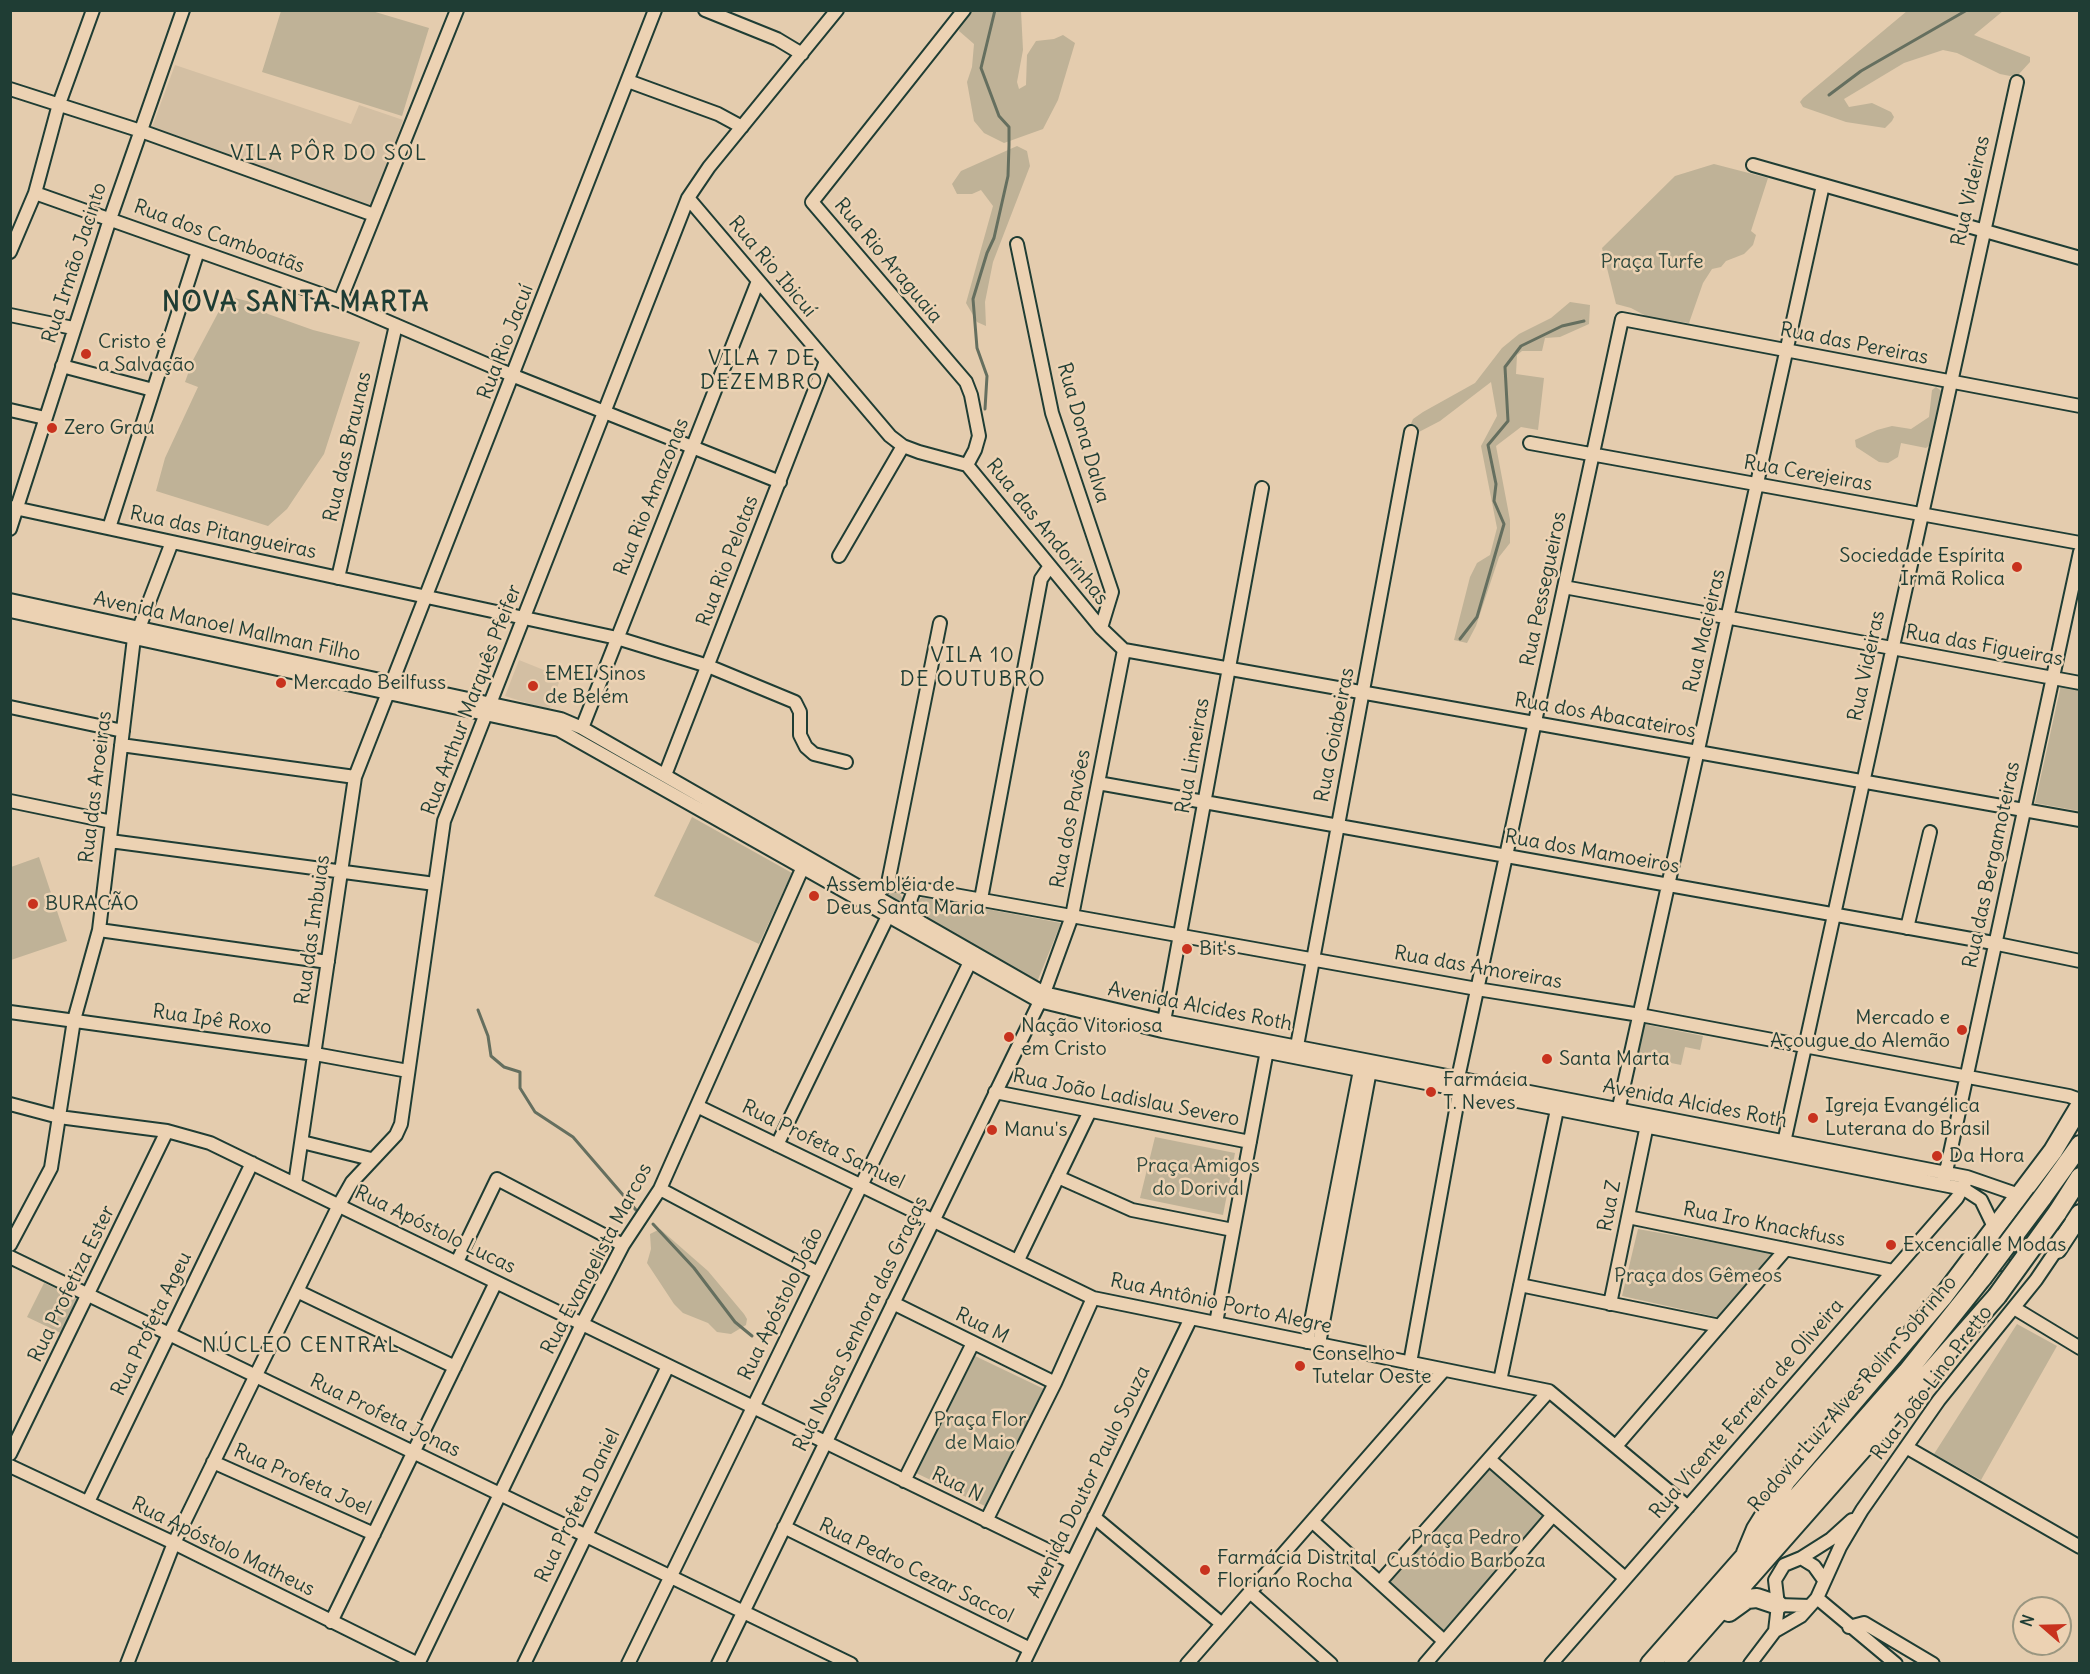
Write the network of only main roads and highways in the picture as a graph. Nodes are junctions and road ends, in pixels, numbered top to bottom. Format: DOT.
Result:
graph roads {
  1 [pos="2079,1106"];
  2 [pos="2079,1144"];
  3 [pos="2079,1177"];
  4 [pos="2079,1214"];
  5 [pos="2056,1249"];
  6 [pos="1746,1553"];
  7 [pos="1778,1605"];
  8 [pos="1697,1637"];
  9 [pos="1650,1664"];
  10 [pos="1673,1664"];
  1 -- 6 [label="highway"];
  2 -- 6 [label="highway, Rodovia Luiz Alves Rolim Sobrinho, bridge"];
  3 -- 8 [label="highway, bridge"];
  4 -- 5 [label="highway"];
  6 -- 9 [label="highway, Rodovia Luiz Alves Rolim Sobrinho"];
  7 -- 8 [label="highway"];
  8 -- 10 [label="highway"];
}
